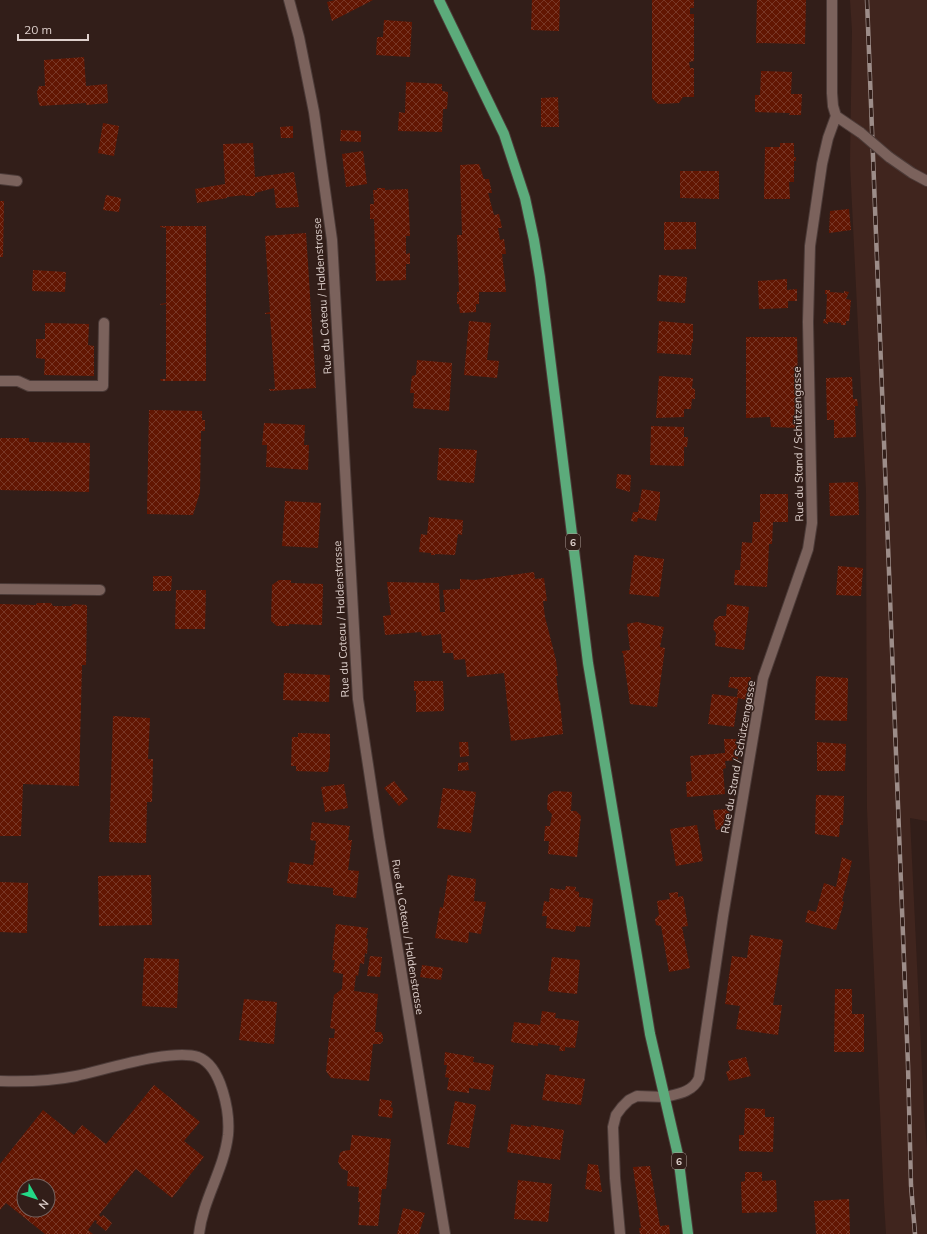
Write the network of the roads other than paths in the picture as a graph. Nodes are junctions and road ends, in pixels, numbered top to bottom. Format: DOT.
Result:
graph roads {
  1 [pos="289,0"];
  2 [pos="439,0"];
  3 [pos="832,0"];
  4 [pos="836,116"];
  5 [pos="0,179"];
  6 [pos="17,181"];
  7 [pos="927,181"];
  8 [pos="104,323"];
  9 [pos="0,381"];
  10 [pos="0,589"];
  11 [pos="100,590"];
  12 [pos="0,1081"];
  13 [pos="665,1097"];
  14 [pos="199,1234"];
  15 [pos="445,1234"];
  16 [pos="620,1234"];
  17 [pos="688,1234"];
  1 -- 15 [label="street, Rue du Coteau / Haldenstrasse"];
  2 -- 13 [label="main road, 6"];
  3 -- 4 [label="street"];
  4 -- 7 [label="street, bridge"];
  4 -- 13 [label="street, Rue du Stand / Schützengasse"];
  5 -- 6 [label="street"];
  8 -- 9 [label="street"];
  10 -- 11 [label="street"];
  12 -- 14 [label="street"];
  13 -- 16 [label="street, Rue du Stand / Schützengasse"];
  13 -- 17 [label="main road, 6"];
}
